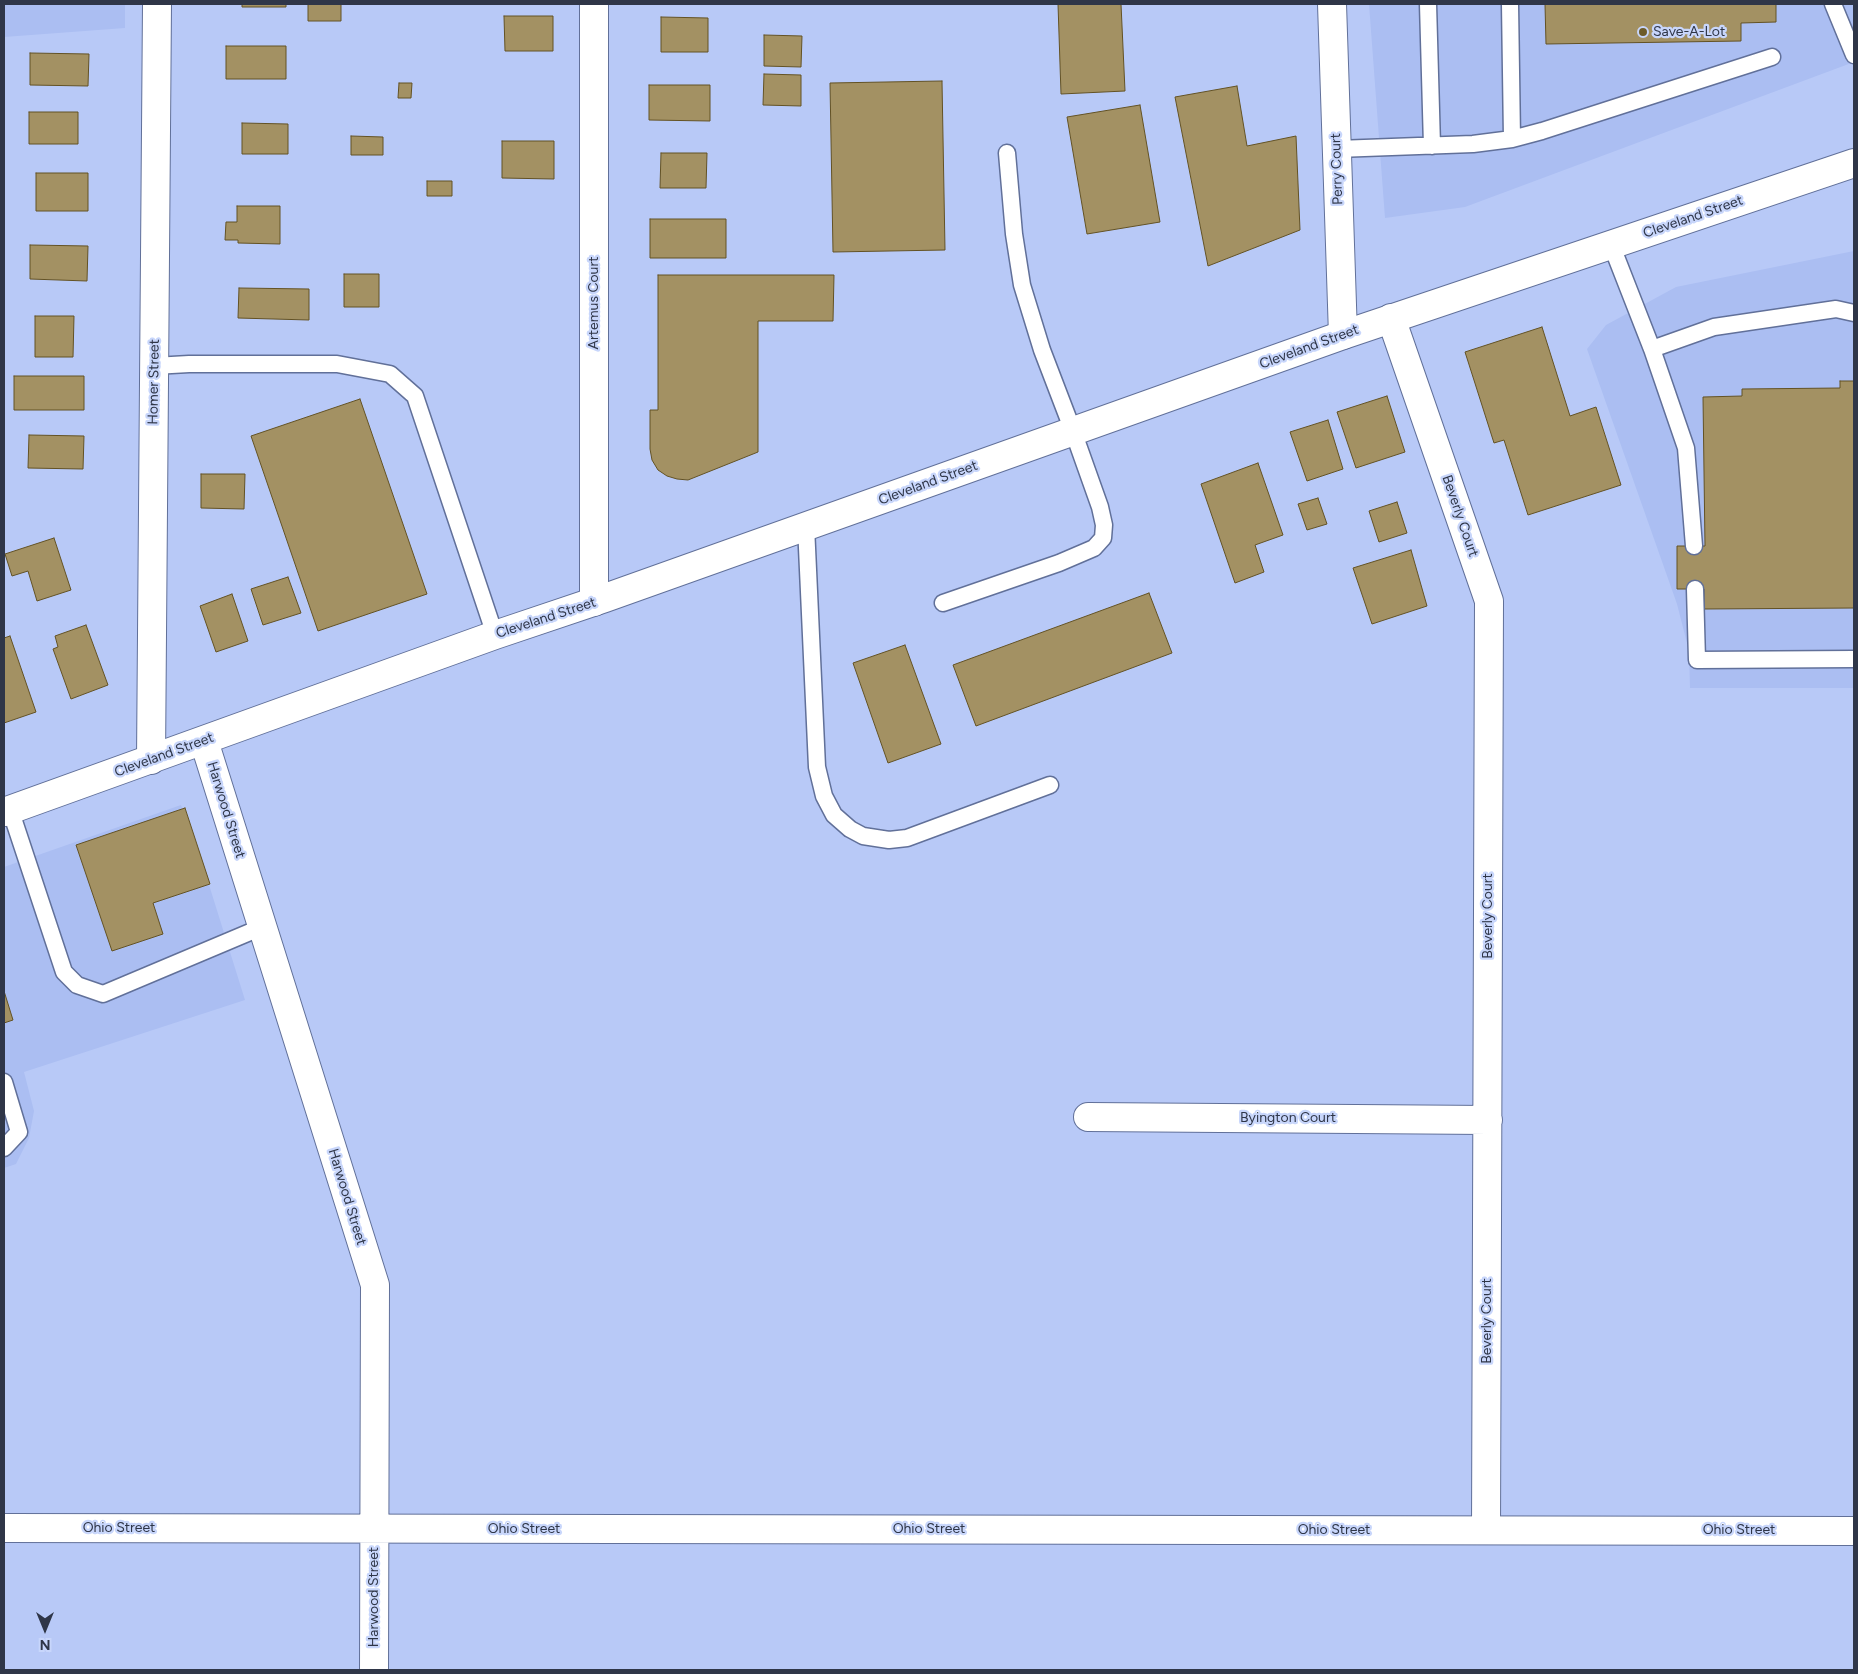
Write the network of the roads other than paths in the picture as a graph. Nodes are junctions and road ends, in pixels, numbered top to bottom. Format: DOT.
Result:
graph roads {
  1 [pos="157,4"];
  2 [pos="594,4"];
  3 [pos="1332,4"];
  4 [pos="1428,4"];
  5 [pos="1510,4"];
  6 [pos="1833,4"];
  7 [pos="1854,55"];
  8 [pos="1772,58"];
  9 [pos="1512,139"];
  10 [pos="1432,146"];
  11 [pos="1337,149"];
  12 [pos="1007,153"];
  13 [pos="1854,163"];
  14 [pos="1611,244"];
  15 [pos="1854,313"];
  16 [pos="1391,318"];
  17 [pos="1343,335"];
  18 [pos="1652,349"];
  19 [pos="154,366"];
  20 [pos="1073,431"];
  21 [pos="806,526"];
  22 [pos="1694,546"];
  23 [pos="1695,588"];
  24 [pos="594,602"];
  25 [pos="943,603"];
  26 [pos="495,635"];
  27 [pos="1854,659"];
  28 [pos="204,741"];
  29 [pos="151,760"];
  30 [pos="1050,784"];
  31 [pos="7,811"];
  32 [pos="262,927"];
  33 [pos="4,1082"];
  34 [pos="1088,1117"];
  35 [pos="1488,1120"];
  36 [pos="4,1148"];
  37 [pos="4,1528"];
  38 [pos="374,1528"];
  39 [pos="1486,1530"];
  40 [pos="1854,1530"];
  41 [pos="374,1670"];
  1 -- 19 [label="street, Homer Street"];
  2 -- 24 [label="street, Artemus Court"];
  3 -- 11 [label="street, Perry Court"];
  4 -- 10 [label="lane"];
  5 -- 9 [label="lane"];
  6 -- 7 [label="lane"];
  8 -- 9 [label="lane"];
  9 -- 10 [label="lane"];
  10 -- 11 [label="lane"];
  11 -- 17 [label="street, Perry Court"];
  12 -- 20 [label="lane"];
  13 -- 14 [label="street, Cleveland Street"];
  14 -- 16 [label="street, Cleveland Street"];
  14 -- 18 [label="lane"];
  15 -- 18 [label="lane"];
  16 -- 17 [label="street, Cleveland Street"];
  16 -- 35 [label="street, Beverly Court"];
  17 -- 20 [label="street, Cleveland Street"];
  18 -- 22 [label="lane"];
  19 -- 26 [label="lane"];
  19 -- 29 [label="street, Homer Street"];
  20 -- 21 [label="street, Cleveland Street"];
  20 -- 25 [label="lane"];
  21 -- 24 [label="street, Cleveland Street"];
  21 -- 30 [label="lane"];
  23 -- 27 [label="lane"];
  24 -- 26 [label="street, Cleveland Street"];
  26 -- 28 [label="street, Cleveland Street"];
  28 -- 29 [label="street, Cleveland Street"];
  28 -- 32 [label="street, Harwood Street"];
  29 -- 31 [label="street, Cleveland Street"];
  31 -- 32 [label="lane"];
  32 -- 38 [label="street, Harwood Street"];
  33 -- 36 [label="lane"];
  34 -- 35 [label="street, Byington Court"];
  35 -- 39 [label="street, Beverly Court"];
  37 -- 38 [label="street, Ohio Street"];
  38 -- 39 [label="street, Ohio Street"];
  38 -- 41 [label="street, Harwood Street"];
  39 -- 40 [label="street, Ohio Street"];
}
